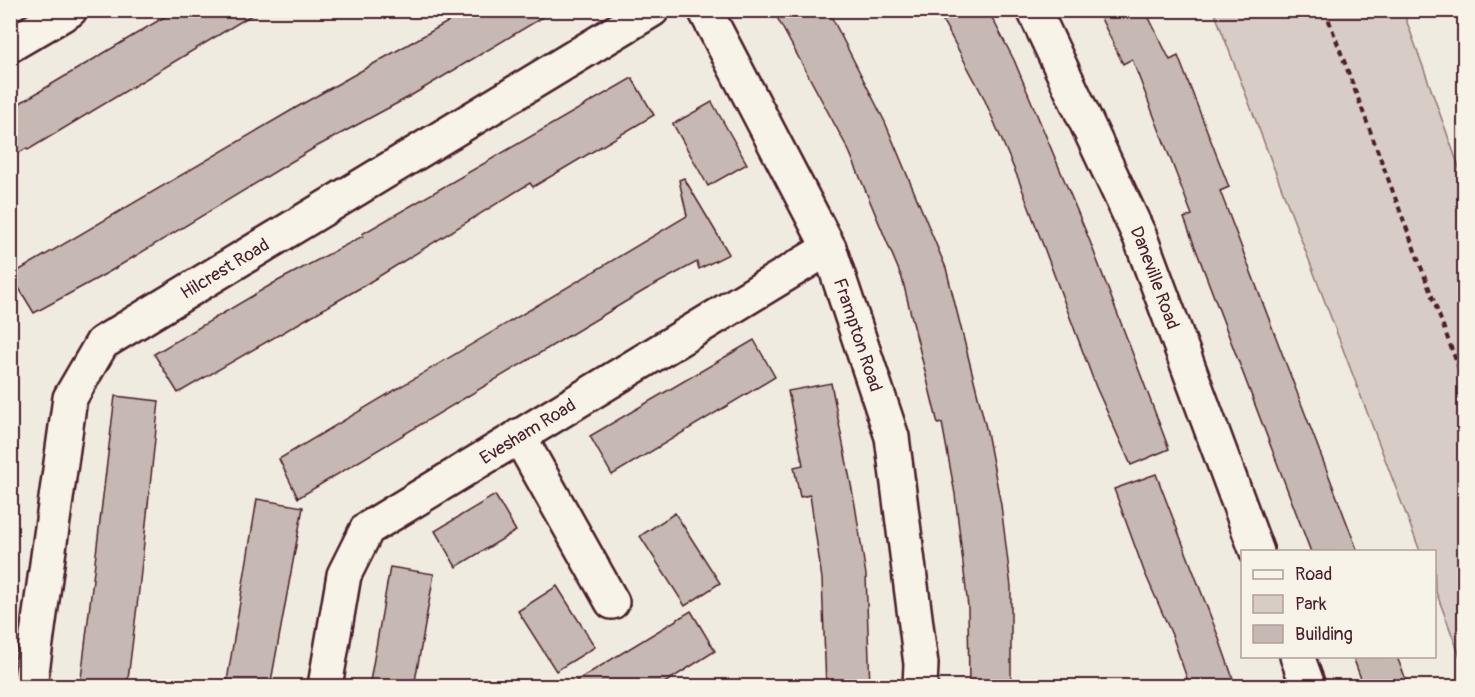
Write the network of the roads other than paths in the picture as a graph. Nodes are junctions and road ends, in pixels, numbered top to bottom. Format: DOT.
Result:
graph roads {
  1 [pos="70,10"];
  2 [pos="652,10"];
  3 [pos="705,10"];
  4 [pos="1034,10"];
  5 [pos="10,45"];
  6 [pos="829,248"];
  7 [pos="519,436"];
  8 [pos="1256,550"];
  9 [pos="612,603"];
  10 [pos="1297,658"];
  11 [pos="30,687"];
  12 [pos="325,687"];
  13 [pos="920,687"];
  14 [pos="1308,687"];
  1 -- 5 [label="street"];
  2 -- 11 [label="street, Hilcrest Road"];
  3 -- 6 [label="street, Frampton Road"];
  4 -- 8 [label="street, Daneville Road"];
  6 -- 7 [label="street, Evesham Road"];
  6 -- 13 [label="street, Frampton Road"];
  7 -- 9 [label="street"];
  7 -- 12 [label="street, Evesham Road"];
  10 -- 14 [label="street"];
}
